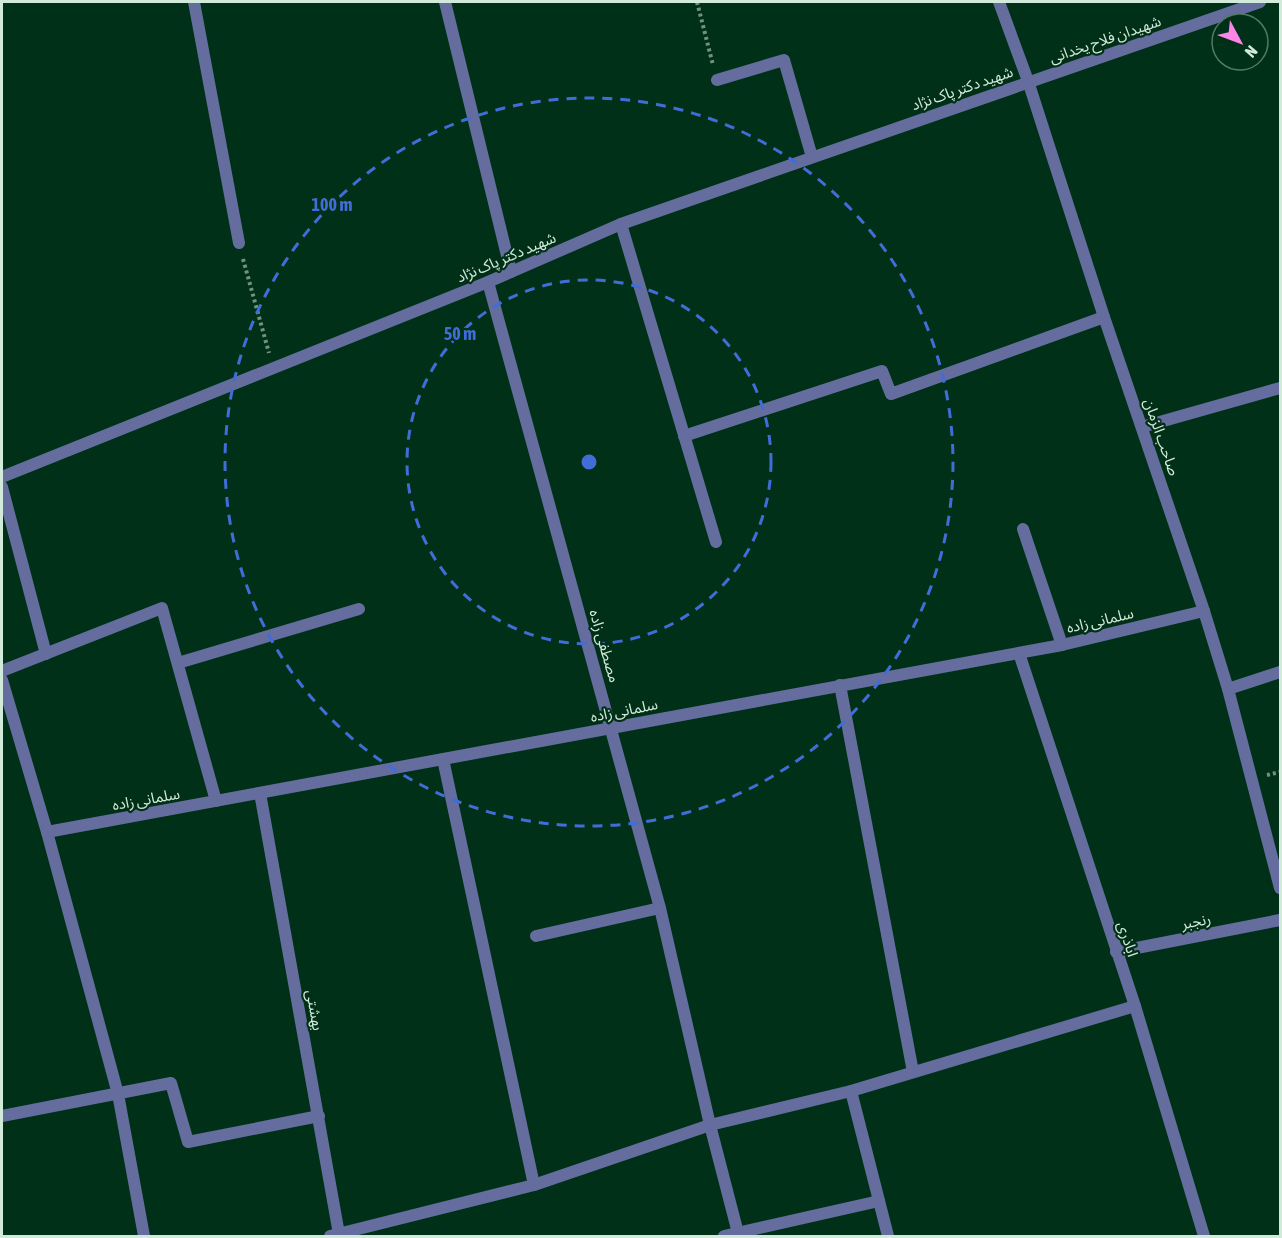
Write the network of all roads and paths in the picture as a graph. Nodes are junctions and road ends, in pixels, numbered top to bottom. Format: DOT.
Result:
graph roads {
  1 [pos="194,2"];
  2 [pos="445,2"];
  3 [pos="697,2"];
  4 [pos="999,2"];
  5 [pos="1260,2"];
  6 [pos="717,80"];
  7 [pos="1028,81"];
  8 [pos="812,157"];
  9 [pos="621,224"];
  10 [pos="238,243"];
  11 [pos="511,272"];
  12 [pos="488,282"];
  13 [pos="1104,317"];
  14 [pos="273,368"];
  15 [pos="1281,388"];
  16 [pos="1142,427"];
  17 [pos="684,436"];
  18 [pos="2,477"];
  19 [pos="2,487"];
  20 [pos="1023,529"];
  21 [pos="716,542"];
  22 [pos="359,609"];
  23 [pos="1204,611"];
  24 [pos="1062,645"];
  25 [pos="1019,652"];
  26 [pos="46,654"];
  27 [pos="178,663"];
  28 [pos="2,671"];
  29 [pos="1281,672"];
  30 [pos="2,680"];
  31 [pos="840,686"];
  32 [pos="1228,689"];
  33 [pos="612,728"];
  34 [pos="443,759"];
  35 [pos="261,793"];
  36 [pos="216,801"];
  37 [pos="47,832"];
  38 [pos="1281,888"];
  39 [pos="660,908"];
  40 [pos="1281,920"];
  41 [pos="536,936"];
  42 [pos="1116,952"];
  43 [pos="1136,1006"];
  44 [pos="913,1072"];
  45 [pos="852,1091"];
  46 [pos="118,1094"];
  47 [pos="2,1116"];
  48 [pos="319,1116"];
  49 [pos="710,1125"];
  50 [pos="534,1185"];
  51 [pos="879,1201"];
  52 [pos="738,1233"];
  53 [pos="334,1235"];
  54 [pos="144,1236"];
  55 [pos="724,1236"];
  56 [pos="888,1236"];
  57 [pos="1204,1236"];
  1 -- 10 [label="street"];
  2 -- 11 [label="street"];
  3 -- 6 [label="path"];
  4 -- 7 [label="street, صاحب الزمان"];
  5 -- 7 [label="street, شهیدان فلاح یخدانی"];
  6 -- 8 [label="street"];
  7 -- 8 [label="street, شهید دکتر پاک نژاد"];
  7 -- 13 [label="street, صاحب الزمان"];
  8 -- 9 [label="street, شهید دکتر پاک نژاد"];
  9 -- 11 [label="street, شهید دکتر پاک نژاد"];
  9 -- 17 [label="street"];
  10 -- 14 [label="path"];
  11 -- 12 [label="street, شهید دکتر پاک نژاد"];
  12 -- 14 [label="street, شهید دکتر پاک نژاد"];
  12 -- 33 [label="street, مصطفی زاده"];
  13 -- 16 [label="street, صاحب الزمان"];
  13 -- 17 [label="street"];
  14 -- 18 [label="street, شهید دکتر پاک نژاد"];
  15 -- 16 [label="street"];
  16 -- 23 [label="street, صاحب الزمان"];
  17 -- 21 [label="street"];
  19 -- 26 [label="street"];
  20 -- 24 [label="street"];
  22 -- 27 [label="street"];
  23 -- 24 [label="street, سلمانی زاده"];
  23 -- 32 [label="street, صاحب الزمان"];
  24 -- 25 [label="street, سلمانی زاده"];
  25 -- 31 [label="street, سلمانی زاده"];
  25 -- 42 [label="street, اباذری"];
  26 -- 27 [label="street"];
  26 -- 28 [label="street"];
  27 -- 36 [label="street"];
  29 -- 32 [label="street"];
  30 -- 37 [label="street"];
  31 -- 33 [label="street, سلمانی زاده"];
  31 -- 44 [label="street"];
  32 -- 38 [label="street, صاحب الزمان"];
  33 -- 34 [label="street, سلمانی زاده"];
  33 -- 39 [label="street, مصطفی زاده"];
  34 -- 35 [label="street, سلمانی زاده"];
  34 -- 50 [label="street"];
  35 -- 36 [label="street, سلمانی زاده"];
  35 -- 48 [label="street, بهشتی"];
  36 -- 37 [label="street, سلمانی زاده"];
  37 -- 46 [label="street"];
  39 -- 41 [label="street"];
  39 -- 49 [label="street, مصطفی زاده"];
  40 -- 42 [label="street, رنجبر"];
  42 -- 43 [label="street, اباذری"];
  43 -- 44 [label="street"];
  43 -- 57 [label="street, اباذری"];
  44 -- 45 [label="street"];
  45 -- 49 [label="street"];
  45 -- 51 [label="street"];
  46 -- 47 [label="street"];
  46 -- 48 [label="street"];
  46 -- 54 [label="street"];
  48 -- 53 [label="street, بهشتی"];
  49 -- 50 [label="street"];
  49 -- 52 [label="street, مصطفی زاده"];
  50 -- 53 [label="street"];
  51 -- 52 [label="street"];
  51 -- 56 [label="street"];
  52 -- 55 [label="street"];
}
